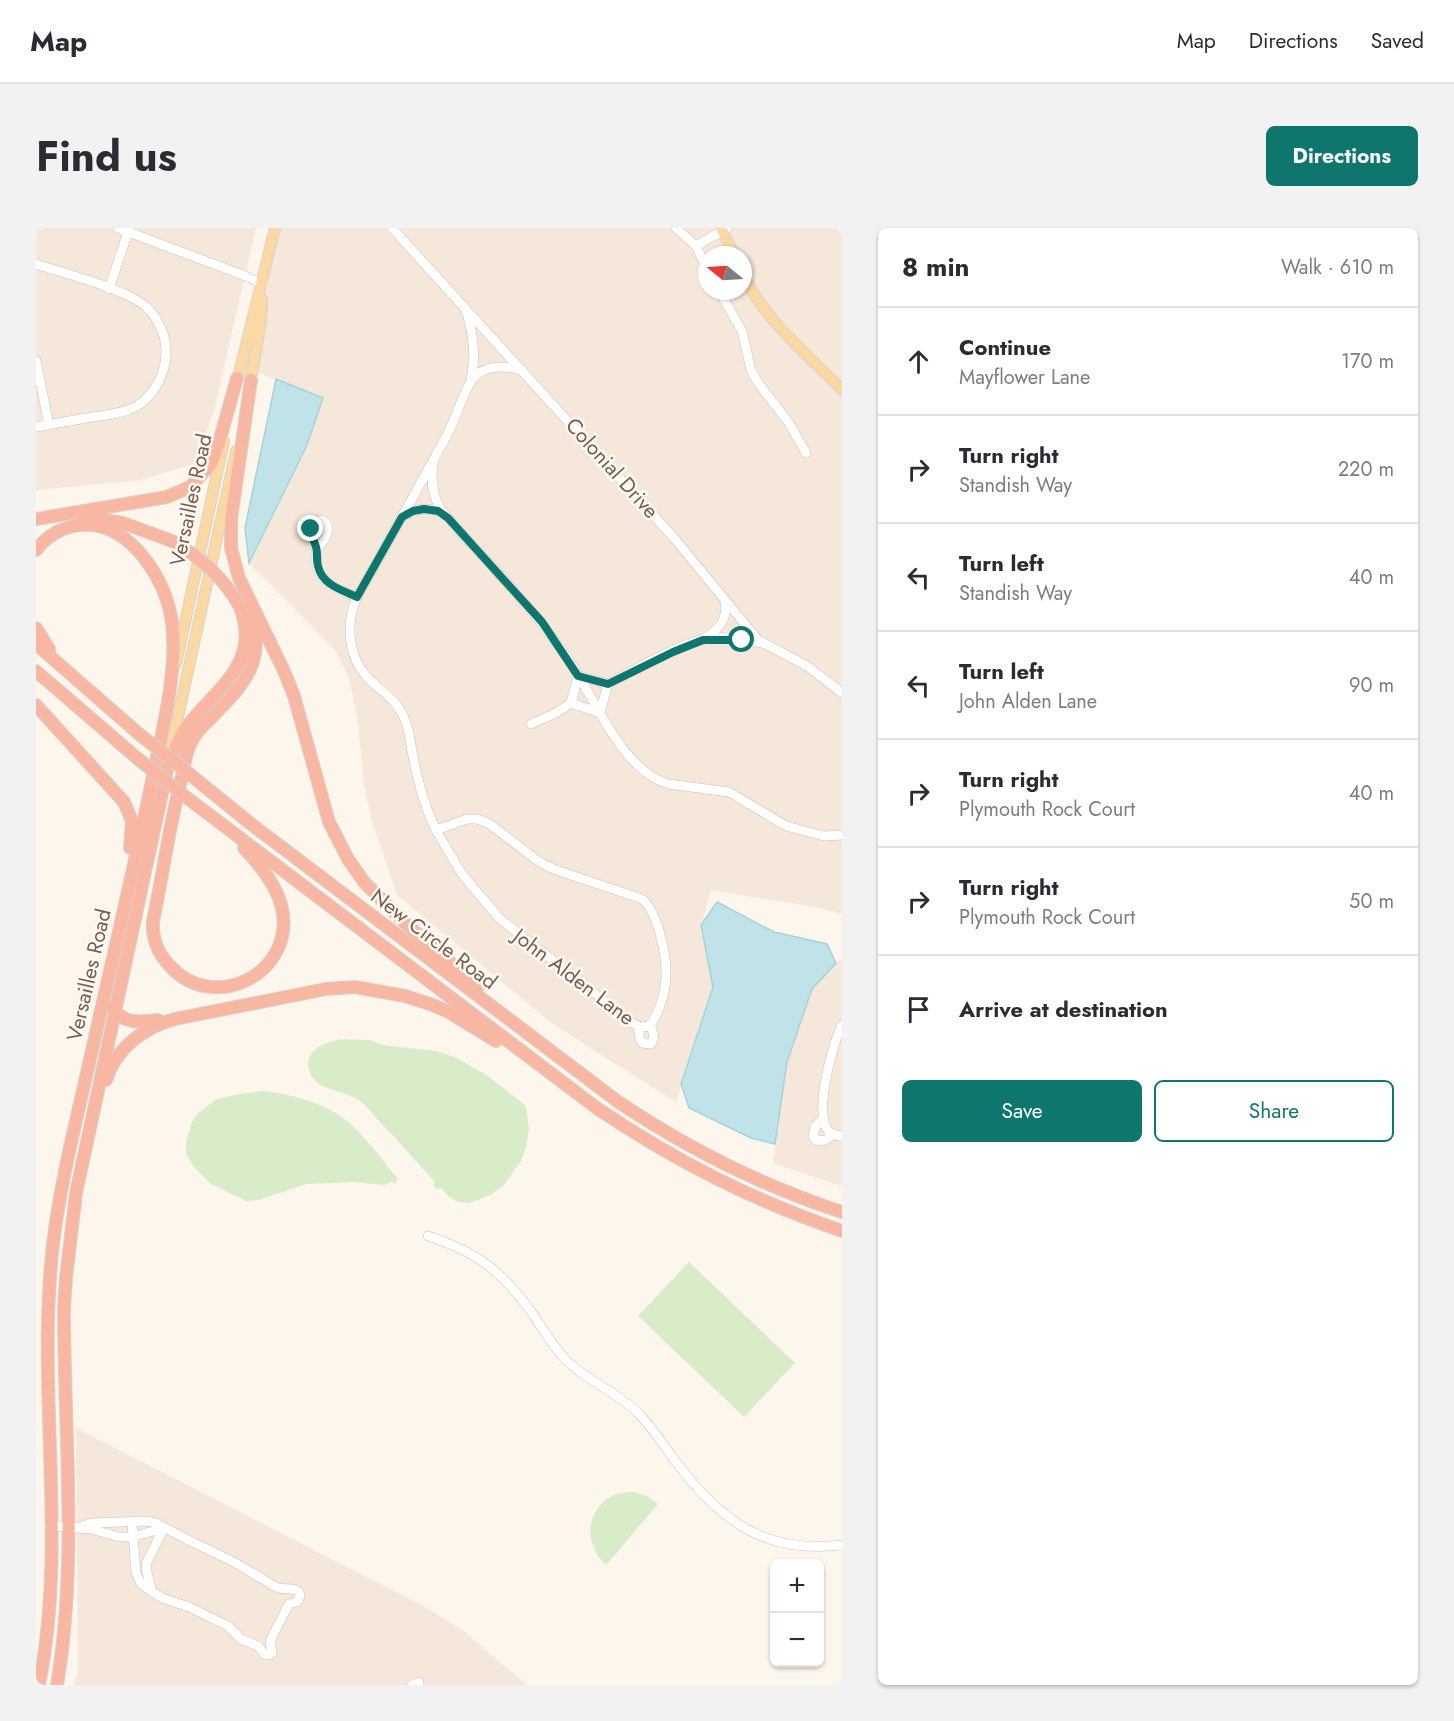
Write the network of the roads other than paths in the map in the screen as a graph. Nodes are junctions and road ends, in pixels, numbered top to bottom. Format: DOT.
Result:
graph roads {
  1 [pos="118,228"];
  2 [pos="275,228"];
  3 [pos="392,228"];
  4 [pos="676,228"];
  5 [pos="723,229"];
  6 [pos="129,230"];
  7 [pos="696,246"];
  8 [pos="730,246"];
  9 [pos="698,250"];
  10 [pos="36,264"];
  11 [pos="262,284"];
  12 [pos="109,289"];
  13 [pos="752,292"];
  14 [pos="724,300"];
  15 [pos="464,305"];
  16 [pos="36,361"];
  17 [pos="522,370"];
  18 [pos="237,378"];
  19 [pos="251,380"];
  20 [pos="468,388"];
  21 [pos="842,390"];
  22 [pos="49,425"];
  23 [pos="36,427"];
  24 [pos="806,453"];
  25 [pos="434,459"];
  26 [pos="51,517"];
  27 [pos="402,517"];
  28 [pos="448,518"];
  29 [pos="36,519"];
  30 [pos="317,549"];
  31 [pos="36,550"];
  32 [pos="244,590"];
  33 [pos="357,597"];
  34 [pos="726,602"];
  35 [pos="36,627"];
  36 [pos="703,640"];
  37 [pos="762,643"];
  38 [pos="36,644"];
  39 [pos="36,671"];
  40 [pos="578,676"];
  41 [pos="608,684"];
  42 [pos="842,693"];
  43 [pos="101,701"];
  44 [pos="571,703"];
  45 [pos="36,705"];
  46 [pos="600,713"];
  47 [pos="164,720"];
  48 [pos="531,724"];
  49 [pos="167,770"];
  50 [pos="211,816"];
  51 [pos="436,830"];
  52 [pos="842,835"];
  53 [pos="111,963"];
  54 [pos="104,993"];
  55 [pos="115,1011"];
  56 [pos="175,1019"];
  57 [pos="650,1024"];
  58 [pos="842,1024"];
  59 [pos="638,1026"];
  60 [pos="539,1042"];
  61 [pos="560,1081"];
  62 [pos="823,1119"];
  63 [pos="837,1136"];
  64 [pos="84,1153"];
  65 [pos="842,1212"];
  66 [pos="842,1231"];
  67 [pos="428,1236"];
  68 [pos="132,1522"];
  69 [pos="50,1526"];
  70 [pos="73,1527"];
  71 [pos="164,1528"];
  72 [pos="132,1537"];
  73 [pos="842,1545"];
  74 [pos="282,1590"];
  75 [pos="152,1591"];
  76 [pos="289,1604"];
  77 [pos="39,1685"];
  78 [pos="57,1685"];
  1 -- 6 [label="street"];
  2 -- 11 [label="main road, Versailles Road"];
  3 -- 15 [label="street, Colonial Drive"];
  4 -- 7 [label="street"];
  5 -- 7 [label="street"];
  5 -- 8 [label="main road"];
  6 -- 11 [label="street"];
  6 -- 12 [label="street"];
  7 -- 9 [label="street"];
  10 -- 12 [label="street"];
  11 -- 18 [label="main road, Versailles Road"];
  11 -- 19 [label="main road, Versailles Road"];
  12 -- 22 [label="street"];
  13 -- 21 [label="main road"];
  14 -- 24 [label="street"];
  15 -- 17 [label="street, Colonial Drive"];
  15 -- 20 [label="street, John Alden Lane"];
  16 -- 22 [label="street"];
  17 -- 20 [label="street, John Alden Lane"];
  17 -- 34 [label="street, Colonial Drive"];
  18 -- 26 [label="highway"];
  18 -- 47 [label="main road, Versailles Road"];
  19 -- 32 [label="highway"];
  19 -- 49 [label="main road, Versailles Road"];
  20 -- 25 [label="street, John Alden Lane"];
  22 -- 23 [label="street"];
  25 -- 27 [label="street, John Alden Lane"];
  25 -- 28 [label="street"];
  26 -- 29 [label="highway"];
  26 -- 49 [label="highway, bridge"];
  27 -- 28 [label="street"];
  27 -- 33 [label="street, John Alden Lane"];
  28 -- 40 [label="street"];
  30 -- 33 [label="street"];
  31 -- 47 [label="highway"];
  32 -- 50 [label="highway"];
  32 -- 60 [label="highway"];
  33 -- 51 [label="street, John Alden Lane"];
  34 -- 36 [label="street"];
  34 -- 37 [label="street, Colonial Drive"];
  35 -- 43 [label="highway"];
  36 -- 37 [label="street"];
  36 -- 41 [label="street"];
  37 -- 42 [label="street, Colonial Drive"];
  38 -- 43 [label="highway, New Circle Road"];
  39 -- 50 [label="highway, New Circle Road, bridge"];
  40 -- 41 [label="street"];
  40 -- 44 [label="street"];
  40 -- 46 [label="street"];
  41 -- 46 [label="street"];
  43 -- 60 [label="highway, New Circle Road, bridge"];
  44 -- 46 [label="street"];
  44 -- 48 [label="street"];
  45 -- 53 [label="highway"];
  46 -- 52 [label="street"];
  47 -- 53 [label="highway, Versailles Road"];
  49 -- 55 [label="highway, Versailles Road"];
  50 -- 61 [label="highway, New Circle Road"];
  51 -- 57 [label="street, John Alden Lane"];
  51 -- 59 [label="street, John Alden Lane"];
  53 -- 54 [label="highway, Versailles Road"];
  54 -- 55 [label="highway"];
  54 -- 69 [label="highway, Versailles Road"];
  55 -- 56 [label="highway"];
  55 -- 64 [label="highway, Versailles Road"];
  56 -- 61 [label="highway"];
  56 -- 64 [label="highway"];
  57 -- 59 [label="street, John Alden Lane"];
  57 -- 59 [label="street"];
  58 -- 62 [label="street"];
  60 -- 65 [label="highway, New Circle Road"];
  61 -- 66 [label="highway, New Circle Road"];
  62 -- 63 [label="street"];
  62 -- 63 [label="street"];
  64 -- 70 [label="highway, Versailles Road"];
  67 -- 73 [label="street"];
  68 -- 70 [label="street"];
  68 -- 71 [label="street"];
  68 -- 72 [label="street"];
  69 -- 70 [label="street"];
  69 -- 77 [label="highway, Versailles Road"];
  70 -- 72 [label="street"];
  70 -- 78 [label="highway, Versailles Road"];
  71 -- 72 [label="street"];
  71 -- 74 [label="street"];
  71 -- 75 [label="street"];
  72 -- 75 [label="street"];
  74 -- 76 [label="street"];
  74 -- 76 [label="street"];
  75 -- 76 [label="street"];
}
